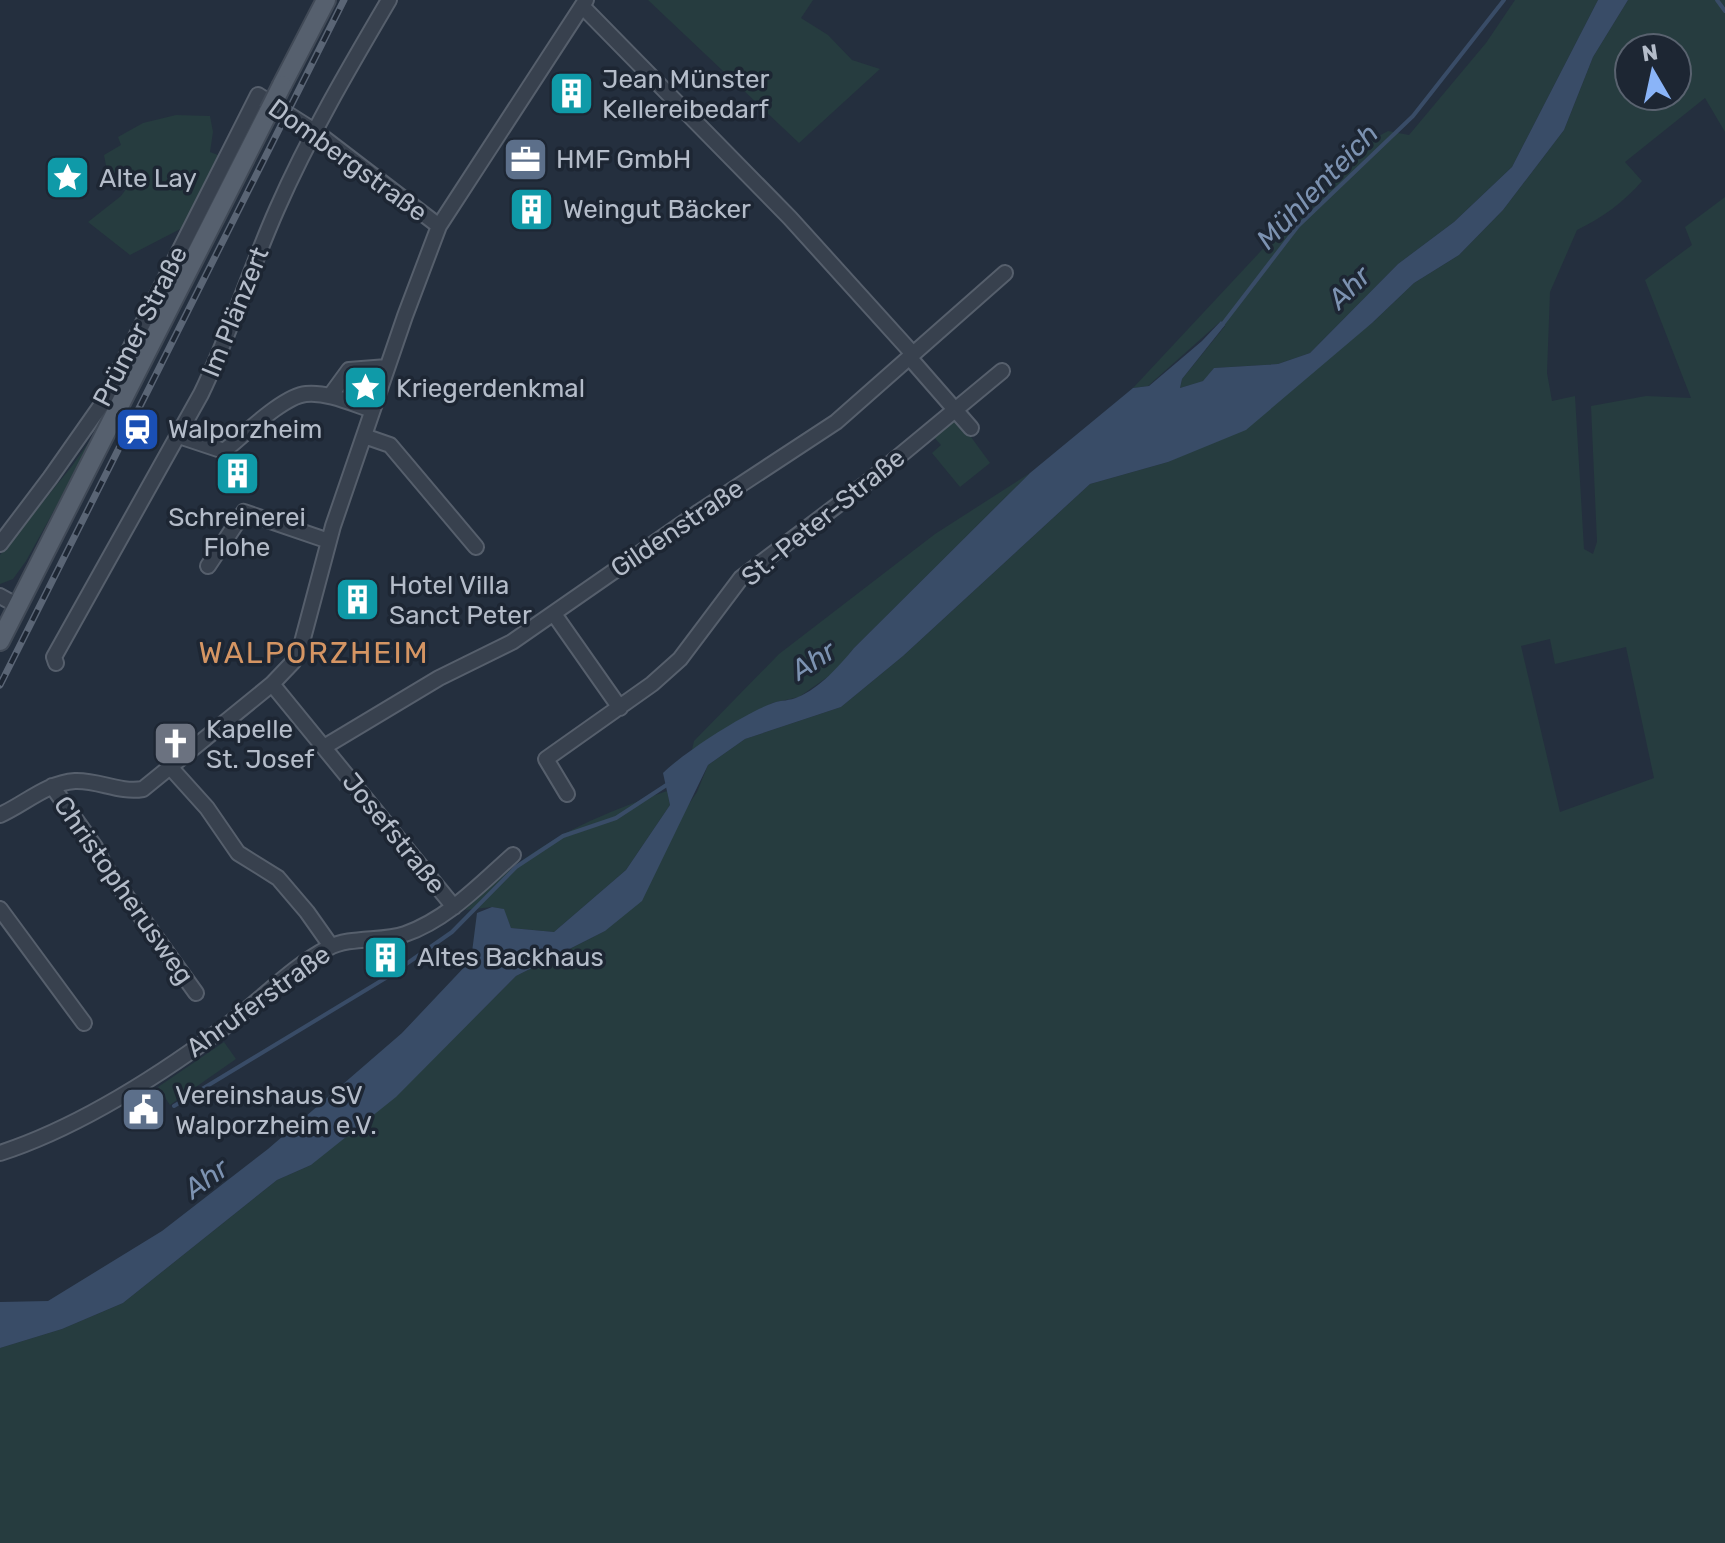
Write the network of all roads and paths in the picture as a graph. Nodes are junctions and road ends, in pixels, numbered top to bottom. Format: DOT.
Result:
graph roads {
  1 [pos="326,0"];
  2 [pos="389,0"];
  3 [pos="584,3"];
  4 [pos="258,95"];
  5 [pos="316,132"];
  6 [pos="439,226"];
  7 [pos="1005,273"];
  8 [pos="911,356"];
  9 [pos="387,367"];
  10 [pos="1002,371"];
  11 [pos="330,396"];
  12 [pos="372,410"];
  13 [pos="955,410"];
  14 [pos="971,428"];
  15 [pos="179,436"];
  16 [pos="364,436"];
  17 [pos="329,541"];
  18 [pos="0,544"];
  19 [pos="476,547"];
  20 [pos="208,566"];
  21 [pos="0,596"];
  22 [pos="18,606"];
  23 [pos="554,614"];
  24 [pos="0,641"];
  25 [pos="56,663"];
  26 [pos="272,684"];
  27 [pos="620,708"];
  28 [pos="324,747"];
  29 [pos="171,768"];
  30 [pos="52,786"];
  31 [pos="567,794"];
  32 [pos="0,815"];
  33 [pos="513,855"];
  34 [pos="448,898"];
  35 [pos="0,909"];
  36 [pos="331,946"];
  37 [pos="196,993"];
  38 [pos="84,1023"];
  39 [pos="0,1153"];
  1 -- 22 [label="main road, bridge"];
  2 -- 5 [label="street, Im Plänzert"];
  3 -- 6 [label="street"];
  3 -- 8 [label="street"];
  4 -- 5 [label="street, Dombergstraße"];
  4 -- 18 [label="street, Prümer Straße"];
  5 -- 6 [label="street, Dombergstraße"];
  5 -- 15 [label="street, Im Plänzert"];
  6 -- 9 [label="street"];
  7 -- 8 [label="street, Gildenstraße"];
  8 -- 13 [label="street"];
  8 -- 23 [label="street, Gildenstraße"];
  9 -- 11 [label="street"];
  9 -- 12 [label="street"];
  10 -- 13 [label="street, St.-Peter-Straße"];
  11 -- 12 [label="street"];
  11 -- 15 [label="street"];
  12 -- 16 [label="street"];
  13 -- 14 [label="street"];
  13 -- 27 [label="street, St.-Peter-Straße"];
  15 -- 25 [label="street, Im Plänzert"];
  16 -- 17 [label="street"];
  16 -- 19 [label="street"];
  17 -- 20 [label="street"];
  17 -- 26 [label="street"];
  21 -- 22 [label="street"];
  22 -- 24 [label="main road"];
  23 -- 27 [label="street"];
  23 -- 28 [label="street, Gildenstraße"];
  26 -- 28 [label="street, Josefstraße"];
  26 -- 29 [label="street"];
  27 -- 31 [label="street, St.-Peter-Straße"];
  28 -- 34 [label="street, Josefstraße"];
  29 -- 30 [label="street"];
  29 -- 36 [label="street"];
  30 -- 32 [label="street"];
  30 -- 37 [label="street, Christopherusweg"];
  33 -- 34 [label="street, Ahruferstraße"];
  34 -- 36 [label="street, Ahruferstraße"];
  35 -- 38 [label="street"];
  36 -- 39 [label="street, Ahruferstraße"];
}
